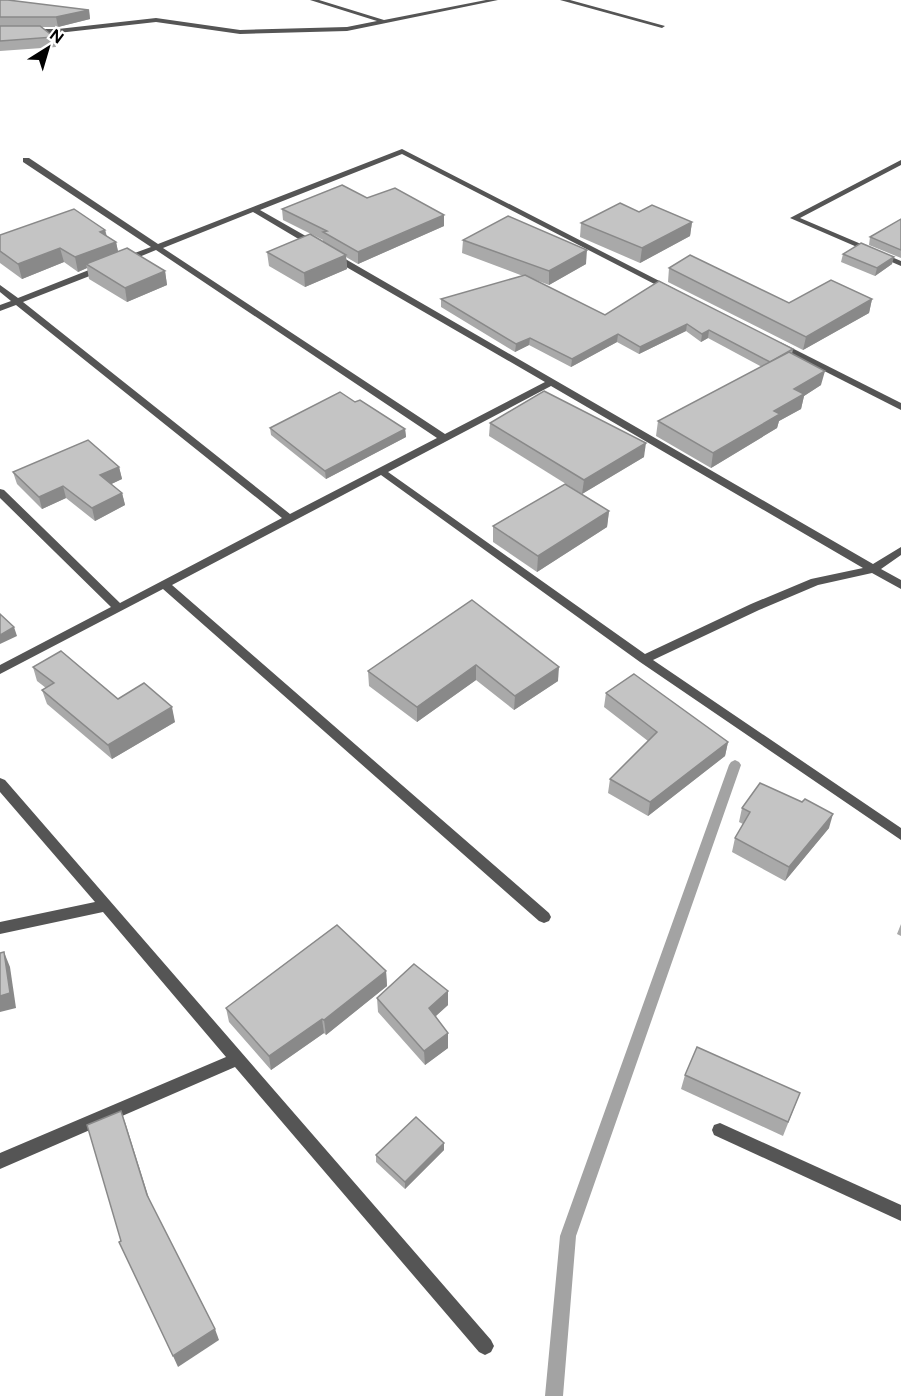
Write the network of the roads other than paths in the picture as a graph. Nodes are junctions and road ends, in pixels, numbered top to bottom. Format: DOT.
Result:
graph roads {
  1 [pos="313,0"];
  2 [pos="495,0"];
  3 [pos="563,0"];
  4 [pos="383,21"];
  5 [pos="662,26"];
  6 [pos="0,31"];
  7 [pos="26,160"];
  8 [pos="900,163"];
  9 [pos="253,209"];
  10 [pos="157,247"];
  11 [pos="901,264"];
  12 [pos="0,288"];
  13 [pos="678,293"];
  14 [pos="17,302"];
  15 [pos="0,308"];
  16 [pos="774,342"];
  17 [pos="552,382"];
  18 [pos="901,407"];
  19 [pos="444,438"];
  20 [pos="381,471"];
  21 [pos="0,492"];
  22 [pos="290,519"];
  23 [pos="901,550"];
  24 [pos="873,569"];
  25 [pos="164,584"];
  26 [pos="901,585"];
  27 [pos="119,608"];
  28 [pos="644,659"];
  29 [pos="0,670"];
  30 [pos="0,783"];
  31 [pos="901,835"];
  32 [pos="105,906"];
  33 [pos="544,917"];
  34 [pos="0,928"];
  35 [pos="238,1059"];
  36 [pos="720,1130"];
  37 [pos="0,1161"];
  38 [pos="901,1213"];
  39 [pos="485,1346"];
  1 -- 4 [label="street"];
  2 -- 4 [label="street"];
  3 -- 5 [label="street"];
  4 -- 6 [label="street"];
  7 -- 10 [label="street"];
  8 -- 11 [label="street"];
  9 -- 10 [label="street"];
  9 -- 13 [label="street"];
  9 -- 17 [label="street"];
  10 -- 14 [label="street"];
  10 -- 19 [label="street"];
  12 -- 14 [label="street"];
  14 -- 15 [label="street"];
  14 -- 22 [label="street"];
  16 -- 18 [label="street"];
  17 -- 19 [label="street"];
  17 -- 24 [label="street"];
  19 -- 20 [label="street"];
  20 -- 22 [label="street"];
  20 -- 28 [label="street"];
  21 -- 27 [label="street"];
  22 -- 25 [label="street"];
  23 -- 24 [label="street"];
  24 -- 26 [label="street"];
  24 -- 28 [label="street"];
  25 -- 27 [label="street"];
  25 -- 33 [label="street"];
  27 -- 29 [label="street"];
  28 -- 31 [label="street"];
  30 -- 32 [label="street"];
  32 -- 34 [label="street"];
  32 -- 35 [label="street"];
  35 -- 37 [label="street"];
  35 -- 39 [label="street"];
  36 -- 38 [label="street"];
}
